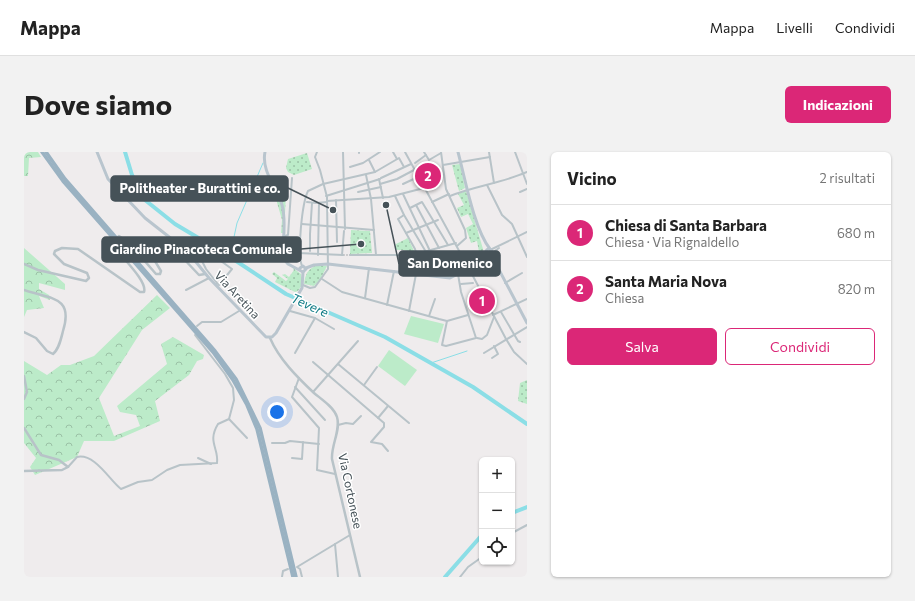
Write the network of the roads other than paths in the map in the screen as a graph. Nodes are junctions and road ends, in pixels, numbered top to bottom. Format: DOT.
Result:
graph roads {
  1 [pos="42,152"];
  2 [pos="46,152"];
  3 [pos="97,152"];
  4 [pos="265,152"];
  5 [pos="317,152"];
  6 [pos="344,152"];
  7 [pos="380,152"];
  8 [pos="393,152"];
  9 [pos="404,152"];
  10 [pos="424,152"];
  11 [pos="458,152"];
  12 [pos="489,152"];
  13 [pos="514,152"];
  14 [pos="441,153"];
  15 [pos="426,155"];
  16 [pos="490,157"];
  17 [pos="398,159"];
  18 [pos="369,160"];
  19 [pos="461,162"];
  20 [pos="413,164"];
  21 [pos="443,165"];
  22 [pos="350,167"];
  23 [pos="404,167"];
  24 [pos="414,170"];
  25 [pos="375,172"];
  26 [pos="527,172"];
  27 [pos="523,174"];
  28 [pos="366,175"];
  29 [pos="418,177"];
  30 [pos="292,178"];
  31 [pos="344,179"];
  32 [pos="380,179"];
  33 [pos="64,180"];
  34 [pos="368,183"];
  35 [pos="494,183"];
  36 [pos="323,184"];
  37 [pos="403,184"];
  38 [pos="527,184"];
  39 [pos="381,185"];
  40 [pos="487,185"];
  41 [pos="424,188"];
  42 [pos="345,189"];
  43 [pos="468,189"];
  44 [pos="527,189"];
  45 [pos="370,191"];
  46 [pos="358,192"];
  47 [pos="520,192"];
  48 [pos="403,194"];
  49 [pos="449,195"];
  50 [pos="326,196"];
  51 [pos="395,196"];
  52 [pos="383,198"];
  53 [pos="346,199"];
  54 [pos="371,199"];
  55 [pos="336,200"];
  56 [pos="305,201"];
  57 [pos="327,201"];
  58 [pos="432,202"];
  59 [pos="312,203"];
  60 [pos="319,203"];
  61 [pos="415,206"];
  62 [pos="410,208"];
  63 [pos="404,214"];
  64 [pos="438,220"];
  65 [pos="434,222"];
  66 [pos="302,224"];
  67 [pos="427,225"];
  68 [pos="310,226"];
  69 [pos="319,226"];
  70 [pos="328,227"];
  71 [pos="336,228"];
  72 [pos="419,228"];
  73 [pos="344,229"];
  74 [pos="374,230"];
  75 [pos="413,230"];
  76 [pos="527,232"];
  77 [pos="406,233"];
  78 [pos="285,236"];
  79 [pos="422,237"];
  80 [pos="518,237"];
  81 [pos="418,239"];
  82 [pos="336,242"];
  83 [pos="456,244"];
  84 [pos="448,245"];
  85 [pos="284,246"];
  86 [pos="439,248"];
  87 [pos="430,251"];
  88 [pos="310,252"];
  89 [pos="426,252"];
  90 [pos="489,252"];
  91 [pos="301,253"];
  92 [pos="318,254"];
  93 [pos="328,254"];
  94 [pos="417,254"];
  95 [pos="350,255"];
  96 [pos="376,255"];
  97 [pos="527,257"];
  98 [pos="419,263"];
  99 [pos="24,264"];
  100 [pos="328,264"];
  101 [pos="467,266"];
  102 [pos="303,267"];
  103 [pos="369,268"];
  104 [pos="394,271"];
  105 [pos="522,273"];
  106 [pos="205,274"];
  107 [pos="416,274"];
  108 [pos="458,274"];
  109 [pos="208,278"];
  110 [pos="322,280"];
  111 [pos="473,283"];
  112 [pos="505,283"];
  113 [pos="216,284"];
  114 [pos="460,284"];
  115 [pos="302,287"];
  116 [pos="24,290"];
  117 [pos="186,290"];
  118 [pos="365,298"];
  119 [pos="435,299"];
  120 [pos="527,299"];
  121 [pos="517,304"];
  122 [pos="387,305"];
  123 [pos="290,311"];
  124 [pos="409,311"];
  125 [pos="239,312"];
  126 [pos="501,312"];
  127 [pos="468,315"];
  128 [pos="429,316"];
  129 [pos="494,316"];
  130 [pos="315,318"];
  131 [pos="447,321"];
  132 [pos="527,323"];
  133 [pos="197,326"];
  134 [pos="527,327"];
  135 [pos="334,329"];
  136 [pos="24,332"];
  137 [pos="514,334"];
  138 [pos="195,336"];
  139 [pos="270,338"];
  140 [pos="476,338"];
  141 [pos="506,340"];
  142 [pos="358,341"];
  143 [pos="520,342"];
  144 [pos="494,346"];
  145 [pos="295,353"];
  146 [pos="484,353"];
  147 [pos="492,358"];
  148 [pos="313,362"];
  149 [pos="338,364"];
  150 [pos="527,364"];
  151 [pos="378,367"];
  152 [pos="328,375"];
  153 [pos="24,376"];
  154 [pos="298,378"];
  155 [pos="364,385"];
  156 [pos="295,387"];
  157 [pos="313,392"];
  158 [pos="24,399"];
  159 [pos="388,406"];
  160 [pos="361,416"];
  161 [pos="378,418"];
  162 [pos="229,419"];
  163 [pos="325,420"];
  164 [pos="409,423"];
  165 [pos="338,425"];
  166 [pos="24,428"];
  167 [pos="247,438"];
  168 [pos="302,442"];
  169 [pos="272,443"];
  170 [pos="319,444"];
  171 [pos="388,451"];
  172 [pos="198,458"];
  173 [pos="292,458"];
  174 [pos="212,464"];
  175 [pos="68,467"];
  176 [pos="24,471"];
  177 [pos="335,474"];
  178 [pos="527,525"];
  179 [pos="515,532"];
  180 [pos="350,535"];
  181 [pos="335,544"];
  182 [pos="479,559"];
  183 [pos="288,569"];
  184 [pos="282,577"];
  185 [pos="295,577"];
  186 [pos="302,577"];
  187 [pos="338,577"];
  188 [pos="360,577"];
  189 [pos="460,577"];
  1 -- 33 [label="highway"];
  2 -- 33 [label="highway"];
  3 -- 106 [label="main road, Via Aretina"];
  4 -- 78 [label="main road"];
  5 -- 36 [label="street"];
  6 -- 31 [label="street"];
  7 -- 18 [label="street"];
  8 -- 17 [label="street"];
  9 -- 20 [label="street"];
  10 -- 15 [label="street"];
  11 -- 19 [label="main road"];
  12 -- 16 [label="street"];
  13 -- 27 [label="street"];
  14 -- 15 [label="street"];
  14 -- 21 [label="street"];
  15 -- 20 [label="street"];
  16 -- 19 [label="street"];
  16 -- 35 [label="street"];
  17 -- 23 [label="street"];
  17 -- 25 [label="street"];
  18 -- 22 [label="street"];
  18 -- 25 [label="street"];
  19 -- 21 [label="street"];
  19 -- 43 [label="main road"];
  20 -- 23 [label="street"];
  20 -- 24 [label="street"];
  21 -- 49 [label="street"];
  23 -- 32 [label="street"];
  24 -- 29 [label="street"];
  24 -- 39 [label="street"];
  25 -- 28 [label="street"];
  26 -- 27 [label="street"];
  27 -- 35 [label="street"];
  27 -- 38 [label="street"];
  28 -- 31 [label="street"];
  28 -- 34 [label="street"];
  29 -- 37 [label="street"];
  29 -- 41 [label="street"];
  30 -- 78 [label="street"];
  31 -- 36 [label="street"];
  31 -- 42 [label="street"];
  32 -- 34 [label="street"];
  32 -- 39 [label="street"];
  33 -- 185 [label="highway"];
  34 -- 42 [label="street"];
  34 -- 45 [label="street"];
  35 -- 40 [label="street"];
  36 -- 50 [label="street"];
  36 -- 56 [label="street"];
  39 -- 45 [label="street"];
  39 -- 52 [label="street"];
  40 -- 43 [label="street"];
  40 -- 80 [label="street"];
  41 -- 48 [label="street"];
  41 -- 58 [label="street"];
  42 -- 50 [label="street"];
  42 -- 53 [label="street"];
  43 -- 49 [label="street"];
  43 -- 90 [label="main road"];
  44 -- 47 [label="street"];
  45 -- 46 [label="street"];
  45 -- 54 [label="street"];
  48 -- 51 [label="street"];
  48 -- 62 [label="street"];
  49 -- 58 [label="street"];
  49 -- 83 [label="street"];
  50 -- 57 [label="street"];
  51 -- 52 [label="street"];
  51 -- 63 [label="street"];
  52 -- 54 [label="street"];
  53 -- 54 [label="street"];
  53 -- 55 [label="street"];
  53 -- 73 [label="street"];
  54 -- 74 [label="street"];
  55 -- 57 [label="street"];
  55 -- 71 [label="street"];
  56 -- 59 [label="street"];
  56 -- 66 [label="street"];
  57 -- 60 [label="street"];
  57 -- 70 [label="street"];
  58 -- 83 [label="street"];
  59 -- 60 [label="street"];
  59 -- 68 [label="street"];
  60 -- 69 [label="street"];
  61 -- 62 [label="street"];
  61 -- 65 [label="street"];
  61 -- 67 [label="street"];
  62 -- 72 [label="street"];
  63 -- 75 [label="street"];
  63 -- 77 [label="street"];
  64 -- 65 [label="street"];
  65 -- 67 [label="street"];
  65 -- 84 [label="street"];
  66 -- 68 [label="street"];
  66 -- 91 [label="street"];
  67 -- 72 [label="street"];
  67 -- 86 [label="street"];
  68 -- 69 [label="street"];
  68 -- 88 [label="street"];
  69 -- 70 [label="street"];
  69 -- 92 [label="street"];
  70 -- 71 [label="street"];
  70 -- 93 [label="street"];
  71 -- 73 [label="street"];
  71 -- 82 [label="street"];
  72 -- 75 [label="street"];
  72 -- 79 [label="street"];
  73 -- 74 [label="street"];
  73 -- 93 [label="street"];
  74 -- 96 [label="street"];
  75 -- 77 [label="street"];
  75 -- 81 [label="street"];
  76 -- 80 [label="street"];
  77 -- 94 [label="street"];
  78 -- 85 [label="main road"];
  79 -- 81 [label="street"];
  79 -- 87 [label="street"];
  80 -- 90 [label="street"];
  80 -- 97 [label="street"];
  81 -- 89 [label="street"];
  83 -- 84 [label="street"];
  83 -- 101 [label="street"];
  84 -- 86 [label="street"];
  85 -- 91 [label="street"];
  85 -- 102 [label="main road"];
  86 -- 87 [label="street"];
  87 -- 89 [label="street"];
  88 -- 91 [label="street"];
  88 -- 92 [label="street"];
  89 -- 94 [label="street"];
  90 -- 101 [label="main road"];
  90 -- 112 [label="main road"];
  91 -- 102 [label="street"];
  92 -- 93 [label="street"];
  93 -- 100 [label="street"];
  94 -- 96 [label="street"];
  94 -- 98 [label="street"];
  95 -- 96 [label="street"];
  99 -- 106 [label="street"];
  100 -- 102 [label="main road"];
  100 -- 103 [label="main road"];
  100 -- 110 [label="street"];
  101 -- 108 [label="main road"];
  101 -- 129 [label="street"];
  102 -- 115 [label="main road"];
  103 -- 104 [label="main road"];
  103 -- 118 [label="street"];
  104 -- 107 [label="main road"];
  104 -- 122 [label="street"];
  105 -- 112 [label="street"];
  106 -- 109 [label="main road, Via Aretina"];
  107 -- 108 [label="main road"];
  107 -- 124 [label="street"];
  108 -- 114 [label="street"];
  109 -- 113 [label="main road, Via Aretina"];
  109 -- 117 [label="street"];
  110 -- 115 [label="street"];
  110 -- 118 [label="street"];
  111 -- 114 [label="street"];
  112 -- 121 [label="main road"];
  113 -- 113 [label="street"];
  113 -- 125 [label="main road, Via Aretina"];
  114 -- 127 [label="street"];
  115 -- 123 [label="main road"];
  116 -- 136 [label="street"];
  118 -- 122 [label="street"];
  119 -- 128 [label="street"];
  120 -- 121 [label="street"];
  121 -- 126 [label="street"];
  121 -- 132 [label="main road"];
  122 -- 124 [label="street"];
  123 -- 130 [label="street"];
  123 -- 139 [label="main road"];
  124 -- 128 [label="street"];
  125 -- 133 [label="street"];
  125 -- 139 [label="main road, Via Aretina"];
  126 -- 129 [label="street"];
  126 -- 137 [label="street"];
  127 -- 131 [label="street"];
  127 -- 140 [label="street"];
  128 -- 131 [label="street"];
  129 -- 140 [label="street"];
  129 -- 141 [label="street"];
  130 -- 135 [label="street"];
  130 -- 145 [label="street"];
  131 -- 140 [label="street"];
  134 -- 137 [label="street"];
  137 -- 141 [label="street"];
  137 -- 143 [label="street"];
  138 -- 162 [label="street"];
  139 -- 154 [label="street"];
  141 -- 144 [label="street"];
  141 -- 150 [label="street"];
  142 -- 149 [label="street"];
  144 -- 146 [label="street"];
  144 -- 147 [label="street"];
  148 -- 152 [label="street"];
  149 -- 152 [label="street"];
  149 -- 155 [label="street"];
  151 -- 155 [label="street"];
  152 -- 157 [label="street"];
  152 -- 161 [label="street"];
  153 -- 158 [label="street"];
  154 -- 156 [label="street"];
  154 -- 157 [label="street"];
  155 -- 159 [label="street"];
  156 -- 163 [label="street"];
  156 -- 170 [label="street"];
  157 -- 165 [label="street"];
  159 -- 161 [label="street"];
  159 -- 164 [label="street"];
  160 -- 165 [label="street"];
  161 -- 171 [label="street"];
  162 -- 167 [label="street"];
  162 -- 174 [label="street"];
  165 -- 177 [label="street, Via Cortonese"];
  166 -- 175 [label="street"];
  168 -- 169 [label="street"];
  168 -- 170 [label="street"];
  168 -- 173 [label="street"];
  170 -- 177 [label="street"];
  172 -- 174 [label="street"];
  174 -- 175 [label="street"];
  175 -- 176 [label="street"];
  177 -- 180 [label="street, Via Cortonese"];
  178 -- 179 [label="street"];
  180 -- 181 [label="street"];
  180 -- 188 [label="street, Via Cortonese"];
  181 -- 186 [label="street"];
  181 -- 187 [label="street"];
  182 -- 189 [label="street"];
  183 -- 184 [label="street"];
}
